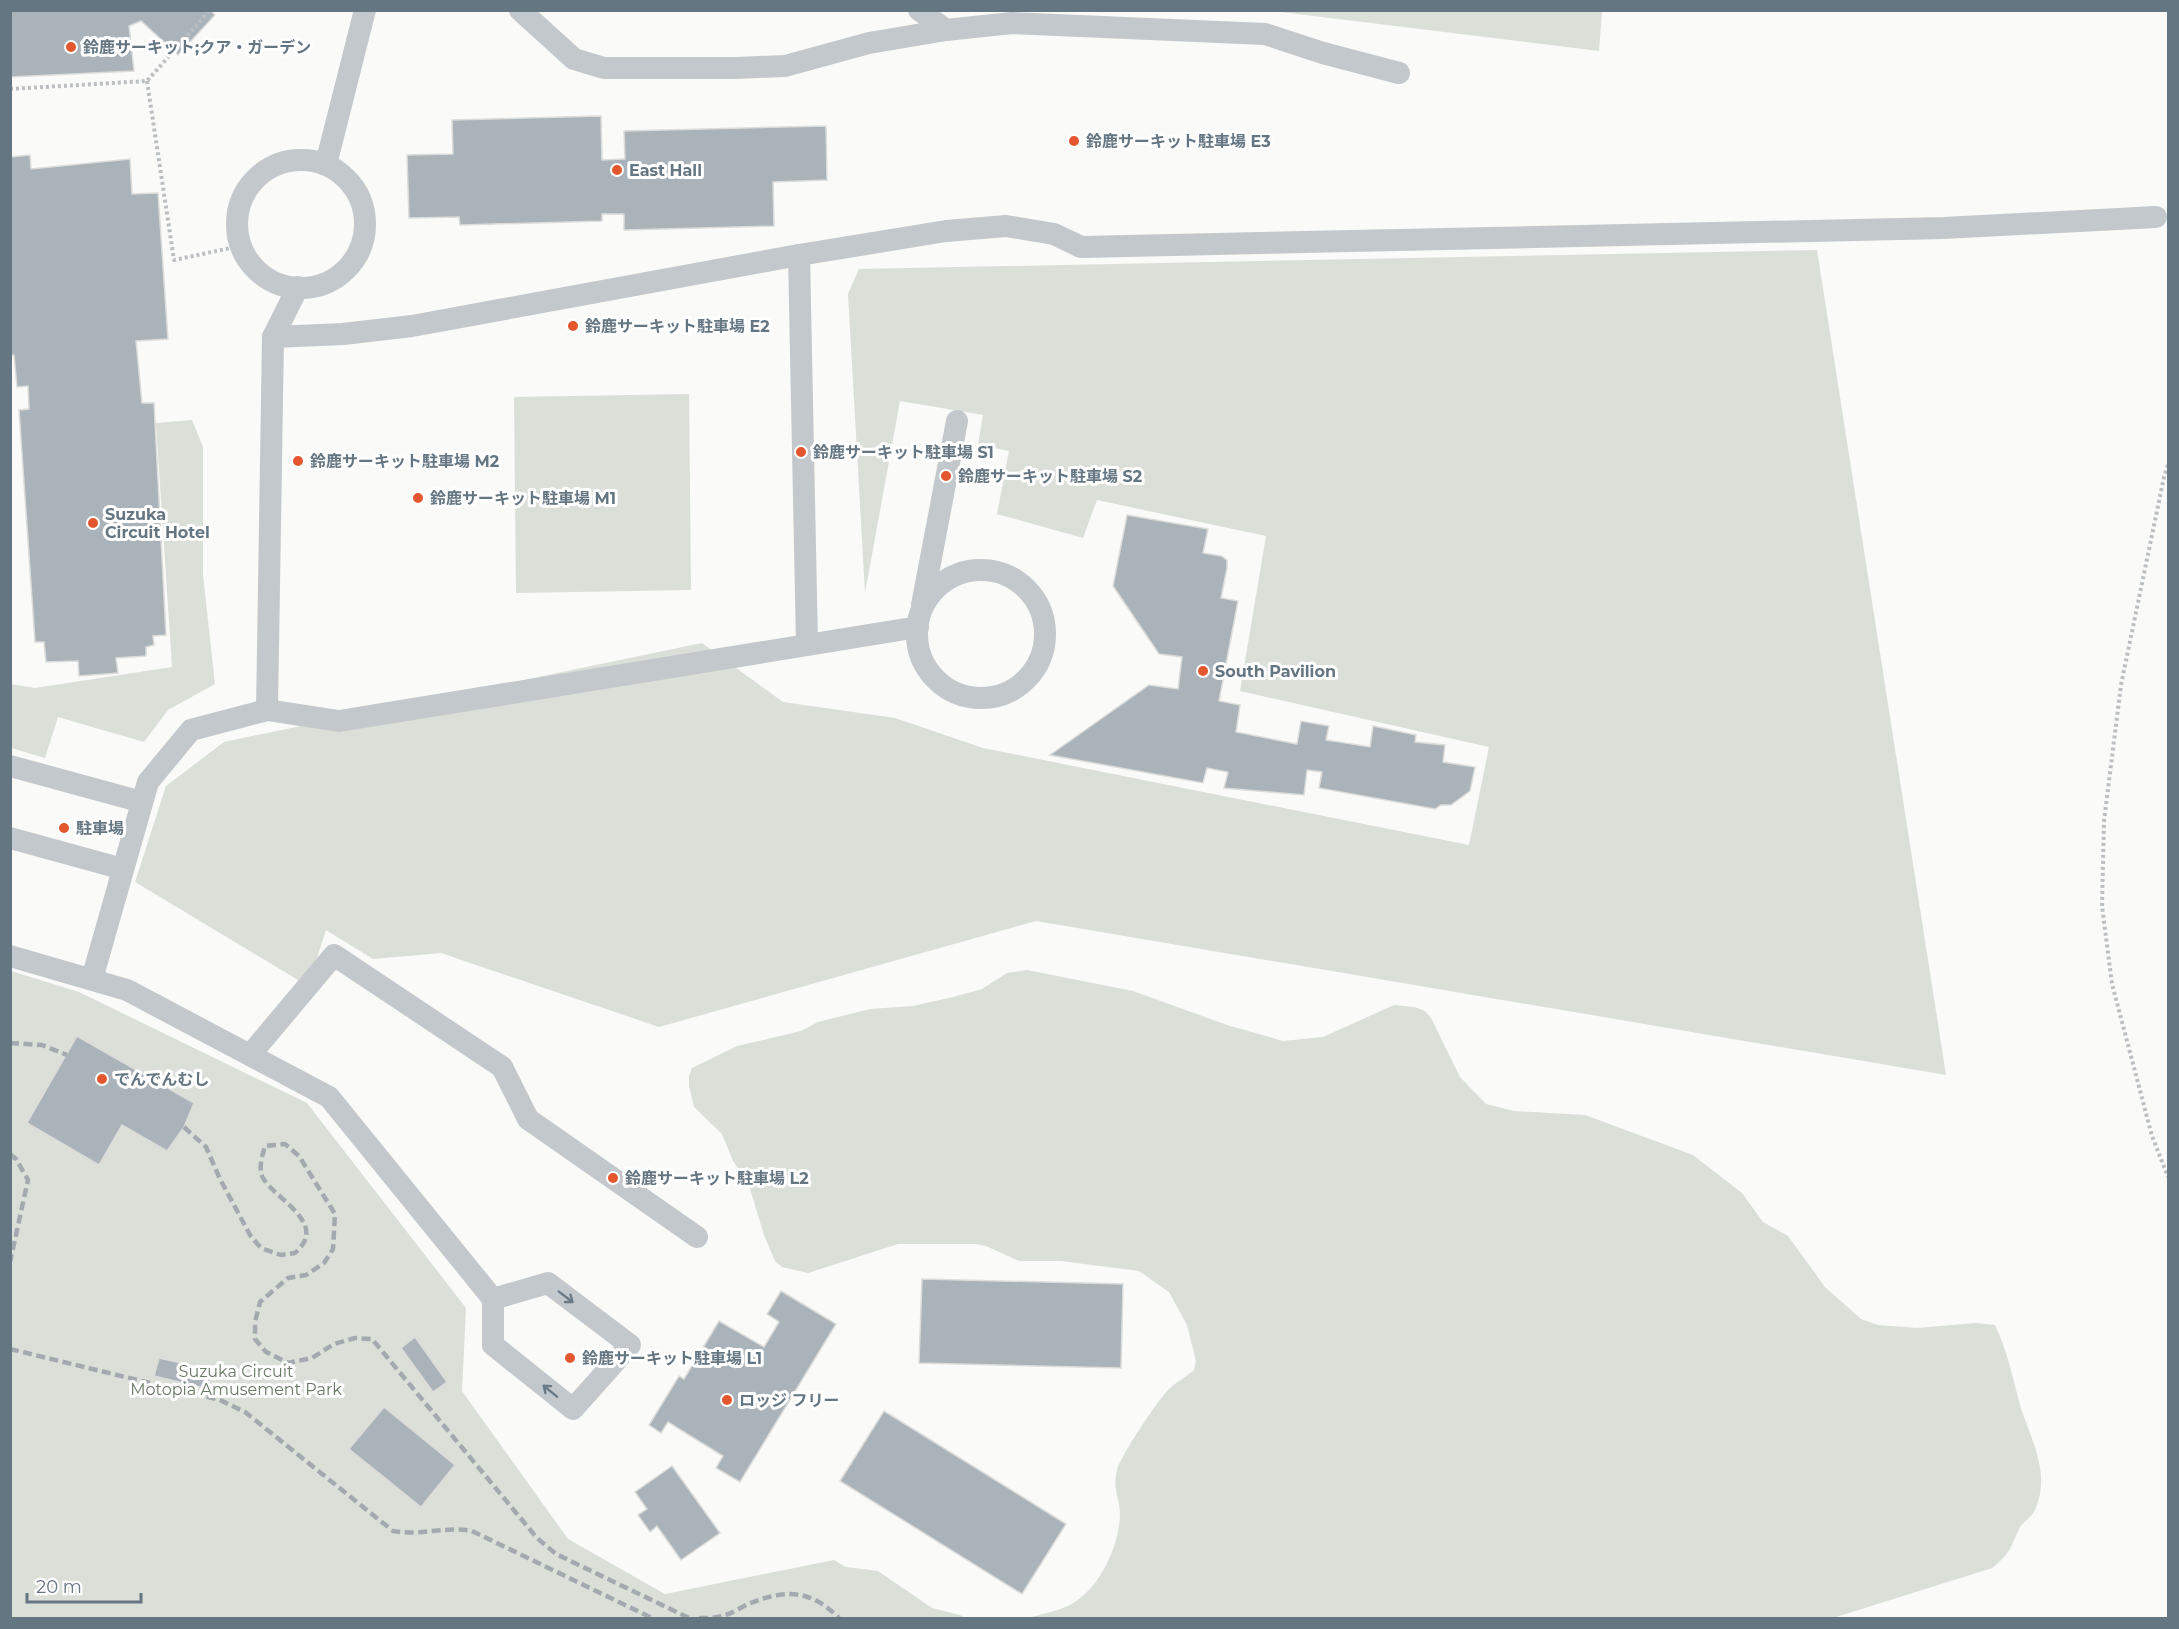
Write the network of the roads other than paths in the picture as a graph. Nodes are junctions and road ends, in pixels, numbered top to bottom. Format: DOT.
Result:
graph roads {
  1 [pos="364,10"];
  2 [pos="520,10"];
  3 [pos="919,10"];
  4 [pos="946,30"];
  5 [pos="1399,73"];
  6 [pos="326,164"];
  7 [pos="2156,217"];
  8 [pos="799,255"];
  9 [pos="298,287"];
  10 [pos="273,337"];
  11 [pos="957,421"];
  12 [pos="919,621"];
  13 [pos="807,644"];
  14 [pos="267,710"];
  15 [pos="10,766"];
  16 [pos="142,802"];
  17 [pos="10,838"];
  18 [pos="123,869"];
  19 [pos="10,956"];
  20 [pos="92,979"];
  21 [pos="250,1055"];
  22 [pos="698,1237"];
  23 [pos="493,1299"];
  1 -- 6 [label="lane"];
  2 -- 4 [label="lane"];
  3 -- 4 [label="lane"];
  4 -- 5 [label="lane"];
  6 -- 9 [label="lane"];
  6 -- 9 [label="lane"];
  7 -- 8 [label="lane"];
  8 -- 10 [label="lane"];
  8 -- 13 [label="lane"];
  9 -- 10 [label="lane"];
  10 -- 14 [label="lane"];
  11 -- 12 [label="lane"];
  12 -- 12 [label="lane"];
  12 -- 13 [label="lane"];
  13 -- 14 [label="lane"];
  14 -- 16 [label="lane"];
  15 -- 16 [label="lane"];
  16 -- 18 [label="lane"];
  17 -- 18 [label="lane"];
  18 -- 20 [label="lane"];
  19 -- 20 [label="lane"];
  20 -- 21 [label="lane"];
  21 -- 22 [label="lane"];
  21 -- 23 [label="lane"];
  23 -- 23 [label="lane, one-way"];
}
